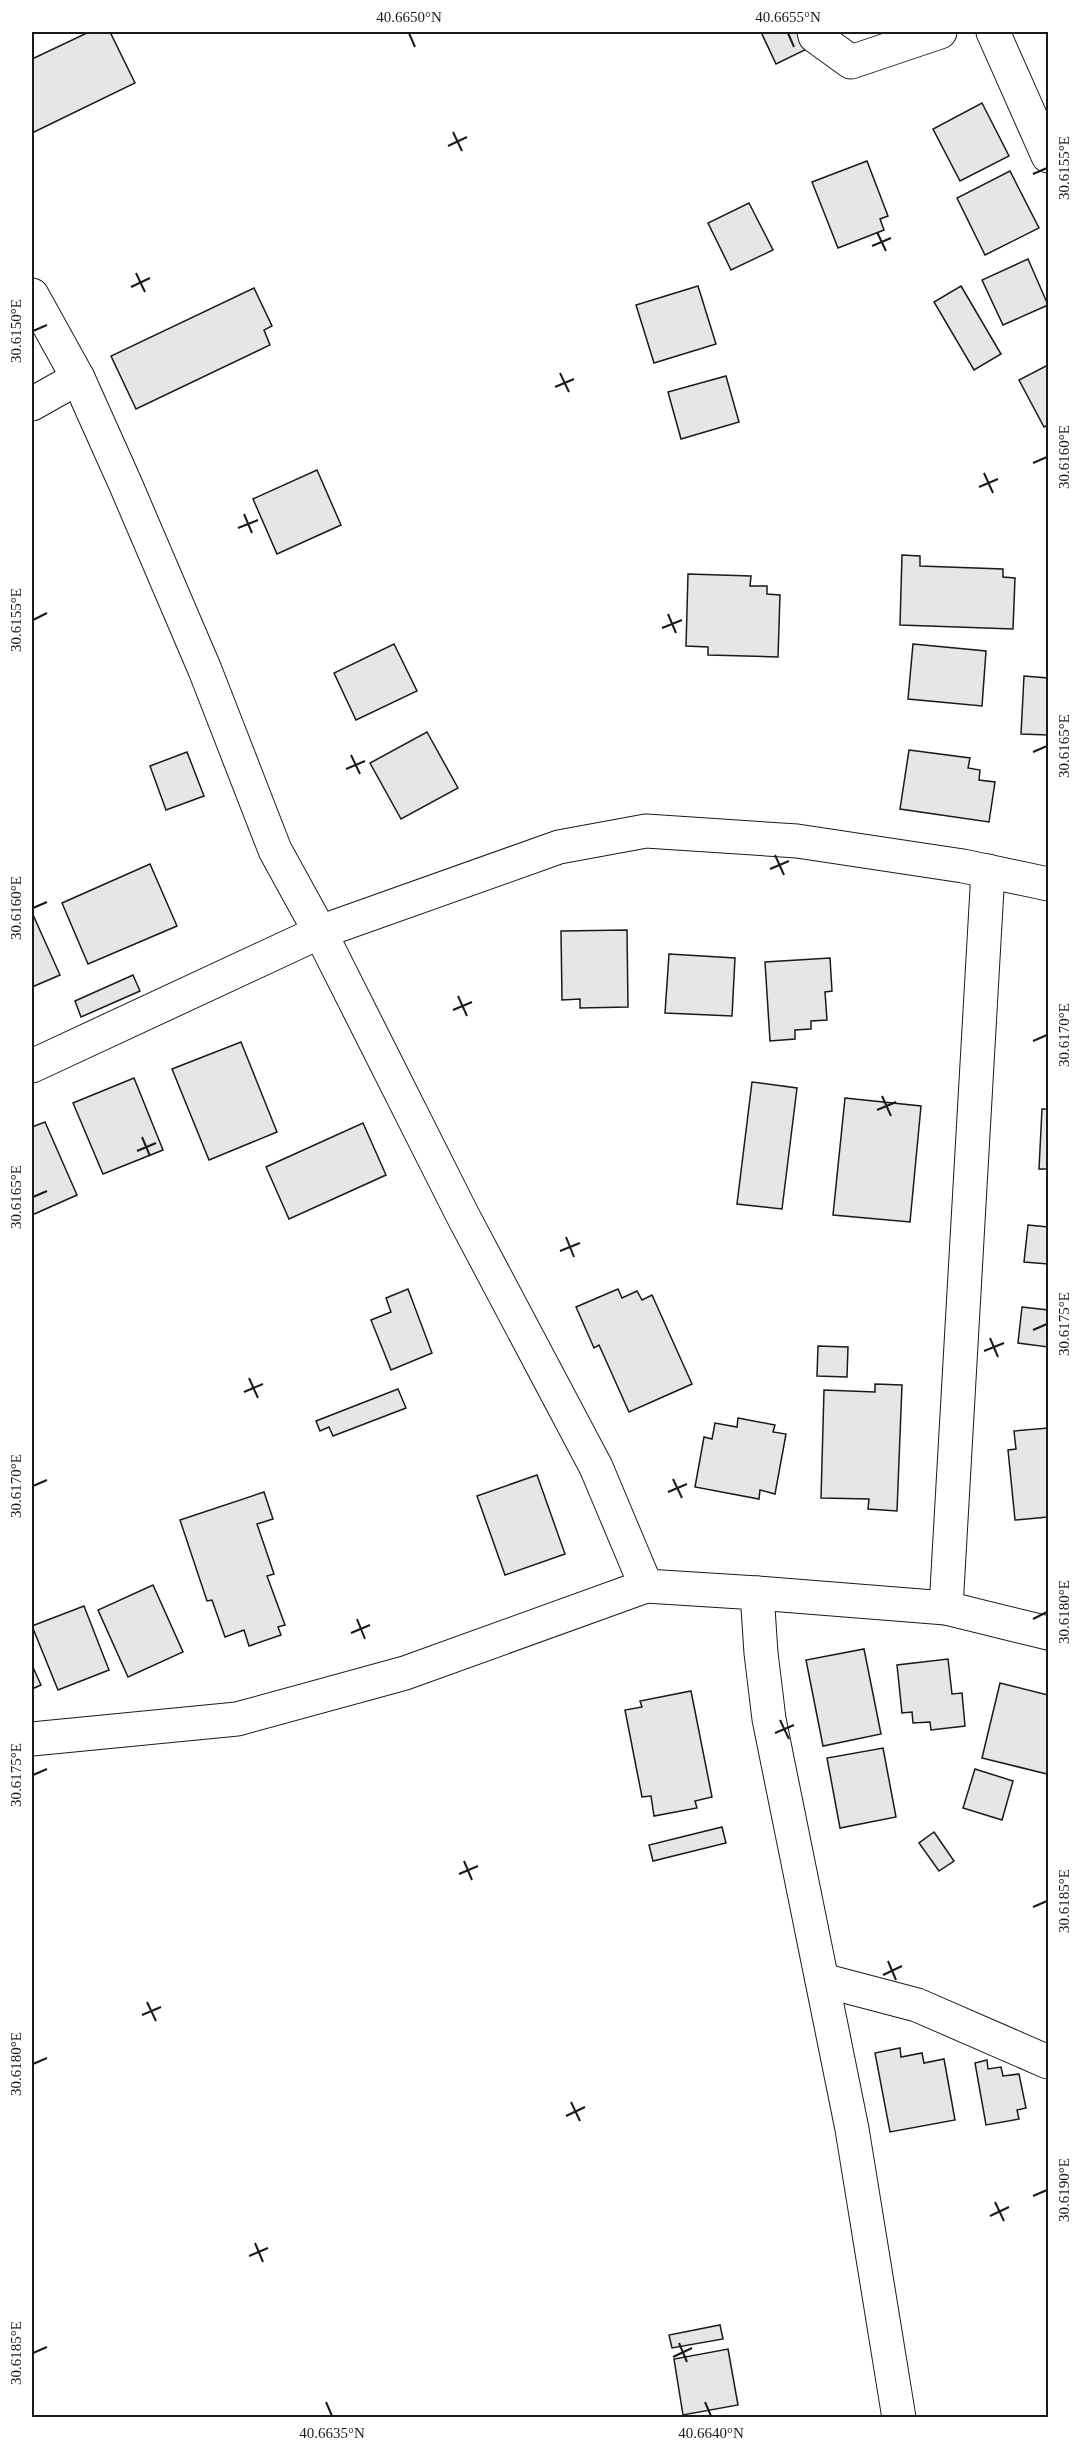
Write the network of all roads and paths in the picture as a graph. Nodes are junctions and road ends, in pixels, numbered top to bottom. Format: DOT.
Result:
graph roads {
  1 [pos="814,32"];
  2 [pos="940,32"];
  3 [pos="993,32"];
  4 [pos="1048,156"];
  5 [pos="32,295"];
  6 [pos="78,378"];
  7 [pos="32,404"];
  8 [pos="988,871"];
  9 [pos="1048,884"];
  10 [pos="320,932"];
  11 [pos="32,1066"];
  12 [pos="646,1586"];
  13 [pos="757,1593"];
  14 [pos="946,1608"];
  15 [pos="1048,1633"];
  16 [pos="32,1739"];
  17 [pos="822,1980"];
  18 [pos="1048,2062"];
  19 [pos="899,2418"];
  1 -- 2 [label="street"];
  3 -- 4 [label="street"];
  5 -- 6 [label="street"];
  6 -- 7 [label="street"];
  6 -- 10 [label="street"];
  8 -- 9 [label="street"];
  8 -- 10 [label="street"];
  8 -- 14 [label="street"];
  10 -- 11 [label="street"];
  10 -- 12 [label="street"];
  12 -- 13 [label="street"];
  12 -- 16 [label="street"];
  13 -- 14 [label="street"];
  13 -- 17 [label="street"];
  14 -- 15 [label="street"];
  17 -- 18 [label="street"];
  17 -- 19 [label="street"];
}
